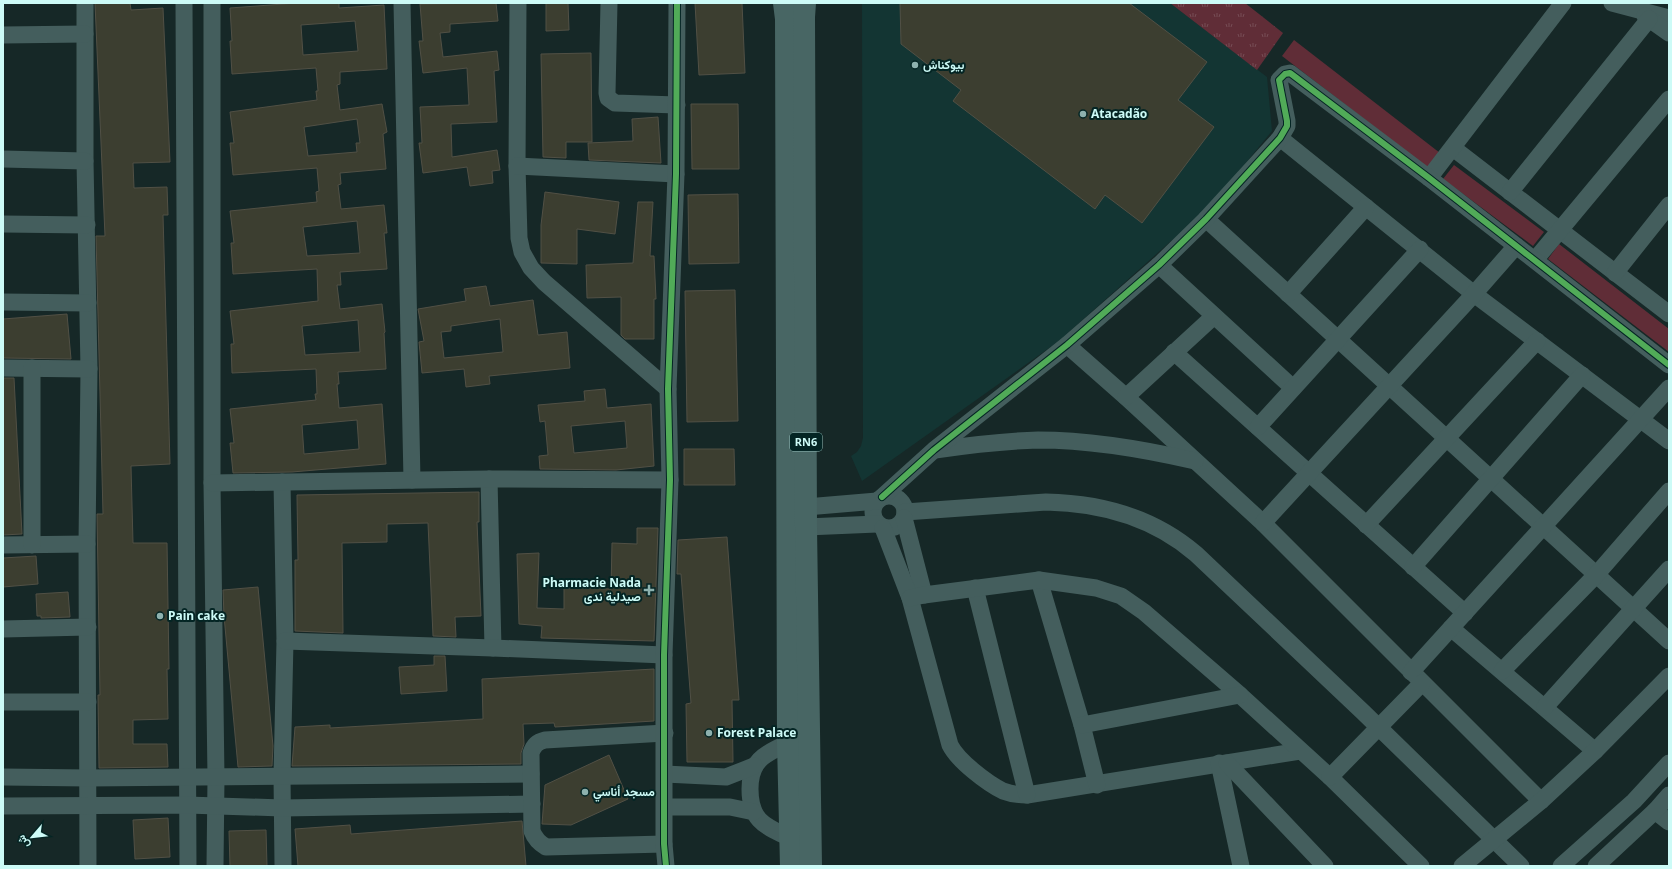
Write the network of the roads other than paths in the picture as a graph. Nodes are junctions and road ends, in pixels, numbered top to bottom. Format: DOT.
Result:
graph roads {
  1 [pos="85,3"];
  2 [pos="184,3"];
  3 [pos="212,3"];
  4 [pos="402,3"];
  5 [pos="518,3"];
  6 [pos="609,3"];
  7 [pos="677,3"];
  8 [pos="784,3"];
  9 [pos="805,3"];
  10 [pos="1563,3"];
  11 [pos="1612,3"];
  12 [pos="1645,11"];
  13 [pos="1669,18"];
  14 [pos="1669,33"];
  15 [pos="85,34"];
  16 [pos="3,35"];
  17 [pos="1669,99"];
  18 [pos="676,105"];
  19 [pos="1280,138"];
  20 [pos="1452,148"];
  21 [pos="3,159"];
  22 [pos="85,161"];
  23 [pos="517,166"];
  24 [pos="676,174"];
  25 [pos="1429,178"];
  26 [pos="1510,192"];
  27 [pos="1669,205"];
  28 [pos="1366,207"];
  29 [pos="1206,219"];
  30 [pos="3,224"];
  31 [pos="87,224"];
  32 [pos="1560,230"];
  33 [pos="1516,246"];
  34 [pos="1420,249"];
  35 [pos="1535,260"];
  36 [pos="1159,265"];
  37 [pos="1615,273"];
  38 [pos="1288,294"];
  39 [pos="1474,294"];
  40 [pos="3,302"];
  41 [pos="88,303"];
  42 [pos="1668,312"];
  43 [pos="1214,316"];
  44 [pos="1338,339"];
  45 [pos="1536,341"];
  46 [pos="1067,345"];
  47 [pos="1174,352"];
  48 [pos="1669,365"];
  49 [pos="3,368"];
  50 [pos="32,368"];
  51 [pos="89,369"];
  52 [pos="1582,375"];
  53 [pos="1388,387"];
  54 [pos="1293,388"];
  55 [pos="1669,388"];
  56 [pos="668,389"];
  57 [pos="1126,397"];
  58 [pos="1641,420"];
  59 [pos="1258,427"];
  60 [pos="1446,440"];
  61 [pos="1669,441"];
  62 [pos="934,450"];
  63 [pos="1195,461"];
  64 [pos="1309,473"];
  65 [pos="412,480"];
  66 [pos="489,480"];
  67 [pos="670,480"];
  68 [pos="1491,480"];
  69 [pos="282,482"];
  70 [pos="212,483"];
  71 [pos="1669,492"];
  72 [pos="880,499"];
  73 [pos="905,515"];
  74 [pos="806,517"];
  75 [pos="1263,523"];
  76 [pos="1366,525"];
  77 [pos="880,526"];
  78 [pos="1543,527"];
  79 [pos="87,544"];
  80 [pos="3,545"];
  81 [pos="32,545"];
  82 [pos="1414,567"];
  83 [pos="1669,569"];
  84 [pos="1596,575"];
  85 [pos="1039,580"];
  86 [pos="975,588"];
  87 [pos="917,596"];
  88 [pos="1633,609"];
  89 [pos="1465,613"];
  90 [pos="88,627"];
  91 [pos="1451,628"];
  92 [pos="3,629"];
  93 [pos="1669,641"];
  94 [pos="284,642"];
  95 [pos="493,648"];
  96 [pos="664,655"];
  97 [pos="1502,671"];
  98 [pos="1669,676"];
  99 [pos="1416,677"];
  100 [pos="1240,695"];
  101 [pos="3,702"];
  102 [pos="88,702"];
  103 [pos="1545,707"];
  104 [pos="1082,725"];
  105 [pos="1378,726"];
  106 [pos="664,733"];
  107 [pos="788,743"];
  108 [pos="1300,751"];
  109 [pos="1595,751"];
  110 [pos="1669,762"];
  111 [pos="1223,763"];
  112 [pos="754,766"];
  113 [pos="532,774"];
  114 [pos="665,774"];
  115 [pos="282,776"];
  116 [pos="3,777"];
  117 [pos="187,777"];
  118 [pos="1330,777"];
  119 [pos="88,778"];
  120 [pos="216,778"];
  121 [pos="1097,785"];
  122 [pos="1028,795"];
  123 [pos="1669,795"];
  124 [pos="1541,801"];
  125 [pos="532,804"];
  126 [pos="88,805"];
  127 [pos="187,805"];
  128 [pos="3,806"];
  129 [pos="215,806"];
  130 [pos="665,807"];
  131 [pos="282,808"];
  132 [pos="1655,811"];
  133 [pos="754,812"];
  134 [pos="1669,822"];
  135 [pos="790,838"];
  136 [pos="1495,839"];
  137 [pos="664,844"];
  138 [pos="88,866"];
  139 [pos="188,866"];
  140 [pos="215,866"];
  141 [pos="283,866"];
  142 [pos="666,866"];
  143 [pos="791,866"];
  144 [pos="811,866"];
  145 [pos="1241,866"];
  146 [pos="1325,866"];
  147 [pos="1421,866"];
  148 [pos="1462,866"];
  149 [pos="1521,866"];
  150 [pos="1561,866"];
  151 [pos="1596,866"];
  1 -- 15 [label="street"];
  2 -- 117 [label="street"];
  3 -- 70 [label="street"];
  4 -- 65 [label="street"];
  5 -- 23 [label="street"];
  6 -- 18 [label="street"];
  7 -- 18 [label="street"];
  8 -- 107 [label="highway, RN6"];
  9 -- 74 [label="highway, RN6"];
  10 -- 20 [label="street"];
  11 -- 12 [label="street"];
  12 -- 13 [label="street"];
  12 -- 14 [label="street"];
  12 -- 26 [label="street"];
  15 -- 16 [label="street"];
  15 -- 22 [label="street"];
  17 -- 32 [label="street"];
  18 -- 24 [label="street"];
  19 -- 25 [label="street"];
  19 -- 28 [label="street"];
  19 -- 29 [label="street"];
  20 -- 25 [label="street"];
  20 -- 26 [label="street"];
  21 -- 22 [label="street"];
  22 -- 31 [label="street"];
  23 -- 24 [label="street"];
  23 -- 56 [label="street"];
  24 -- 56 [label="street"];
  25 -- 33 [label="street"];
  26 -- 32 [label="street"];
  27 -- 37 [label="street"];
  28 -- 34 [label="street"];
  28 -- 38 [label="street"];
  29 -- 36 [label="street"];
  29 -- 38 [label="street"];
  30 -- 31 [label="street"];
  31 -- 41 [label="street"];
  32 -- 35 [label="street"];
  32 -- 37 [label="street"];
  33 -- 35 [label="street"];
  33 -- 39 [label="street"];
  34 -- 39 [label="street"];
  34 -- 44 [label="street"];
  35 -- 48 [label="street"];
  36 -- 43 [label="street"];
  36 -- 46 [label="street"];
  37 -- 42 [label="street"];
  38 -- 44 [label="street"];
  39 -- 45 [label="street"];
  39 -- 53 [label="street"];
  40 -- 41 [label="street"];
  41 -- 51 [label="street"];
  43 -- 47 [label="street"];
  43 -- 54 [label="street"];
  44 -- 53 [label="street"];
  44 -- 54 [label="street"];
  45 -- 52 [label="street"];
  45 -- 60 [label="street"];
  46 -- 57 [label="street"];
  46 -- 62 [label="street"];
  47 -- 57 [label="street"];
  47 -- 59 [label="street"];
  49 -- 50 [label="street"];
  50 -- 51 [label="street"];
  50 -- 81 [label="street"];
  51 -- 79 [label="street"];
  52 -- 58 [label="street"];
  52 -- 68 [label="street"];
  53 -- 60 [label="street"];
  53 -- 64 [label="street"];
  54 -- 59 [label="street"];
  55 -- 58 [label="street"];
  56 -- 67 [label="street"];
  57 -- 63 [label="street"];
  58 -- 61 [label="street"];
  58 -- 78 [label="street"];
  59 -- 64 [label="street"];
  60 -- 68 [label="street"];
  60 -- 76 [label="street"];
  62 -- 63 [label="street"];
  62 -- 72 [label="street"];
  63 -- 75 [label="street"];
  64 -- 75 [label="street"];
  64 -- 76 [label="street"];
  65 -- 66 [label="street"];
  65 -- 69 [label="street"];
  66 -- 67 [label="street"];
  66 -- 95 [label="street"];
  67 -- 96 [label="street"];
  68 -- 78 [label="street"];
  68 -- 82 [label="street"];
  69 -- 70 [label="street"];
  69 -- 94 [label="street"];
  70 -- 120 [label="street"];
  71 -- 84 [label="street"];
  72 -- 73 [label="street"];
  72 -- 74 [label="street"];
  72 -- 77 [label="street"];
  73 -- 77 [label="street"];
  73 -- 87 [label="street"];
  73 -- 105 [label="street"];
  74 -- 77 [label="street"];
  74 -- 144 [label="highway, RN6"];
  75 -- 99 [label="street"];
  76 -- 82 [label="street"];
  77 -- 87 [label="street"];
  78 -- 84 [label="street"];
  78 -- 89 [label="street"];
  79 -- 81 [label="street"];
  79 -- 90 [label="street"];
  80 -- 81 [label="street"];
  82 -- 89 [label="street"];
  83 -- 88 [label="street"];
  84 -- 88 [label="street"];
  84 -- 97 [label="street"];
  85 -- 86 [label="street"];
  85 -- 100 [label="street"];
  85 -- 104 [label="street"];
  86 -- 87 [label="street"];
  86 -- 122 [label="street"];
  87 -- 122 [label="street"];
  88 -- 93 [label="street"];
  88 -- 103 [label="street"];
  89 -- 91 [label="street"];
  90 -- 92 [label="street"];
  90 -- 102 [label="street"];
  91 -- 97 [label="street"];
  91 -- 99 [label="street"];
  94 -- 95 [label="street"];
  94 -- 115 [label="street"];
  95 -- 96 [label="street"];
  96 -- 106 [label="street"];
  97 -- 103 [label="street"];
  98 -- 109 [label="street"];
  99 -- 105 [label="street"];
  99 -- 124 [label="street"];
  100 -- 104 [label="street"];
  100 -- 108 [label="street"];
  101 -- 102 [label="street"];
  102 -- 119 [label="street"];
  103 -- 109 [label="street"];
  104 -- 121 [label="street"];
  105 -- 118 [label="street"];
  105 -- 136 [label="street"];
  106 -- 113 [label="street"];
  106 -- 114 [label="street"];
  107 -- 112 [label="street"];
  107 -- 135 [label="highway, RN6"];
  108 -- 111 [label="street"];
  108 -- 118 [label="street"];
  109 -- 124 [label="street"];
  110 -- 150 [label="street"];
  111 -- 121 [label="street"];
  111 -- 145 [label="street"];
  111 -- 146 [label="street"];
  112 -- 114 [label="street"];
  112 -- 133 [label="street"];
  113 -- 115 [label="street"];
  113 -- 125 [label="street"];
  114 -- 130 [label="street"];
  115 -- 120 [label="street"];
  115 -- 131 [label="street"];
  116 -- 119 [label="street"];
  117 -- 119 [label="street"];
  117 -- 120 [label="street"];
  117 -- 127 [label="street"];
  118 -- 147 [label="street"];
  119 -- 126 [label="street"];
  120 -- 129 [label="street"];
  121 -- 122 [label="street"];
  123 -- 132 [label="street"];
  124 -- 136 [label="street"];
  125 -- 131 [label="street"];
  125 -- 137 [label="street"];
  126 -- 127 [label="street"];
  126 -- 128 [label="street"];
  126 -- 138 [label="street"];
  127 -- 129 [label="street"];
  127 -- 139 [label="street"];
  129 -- 131 [label="street"];
  129 -- 140 [label="street"];
  130 -- 133 [label="street"];
  130 -- 137 [label="street"];
  131 -- 141 [label="street"];
  132 -- 134 [label="street"];
  132 -- 151 [label="street"];
  133 -- 135 [label="street"];
  135 -- 143 [label="highway, RN6"];
  136 -- 148 [label="street"];
  136 -- 149 [label="street"];
  137 -- 142 [label="street"];
}
